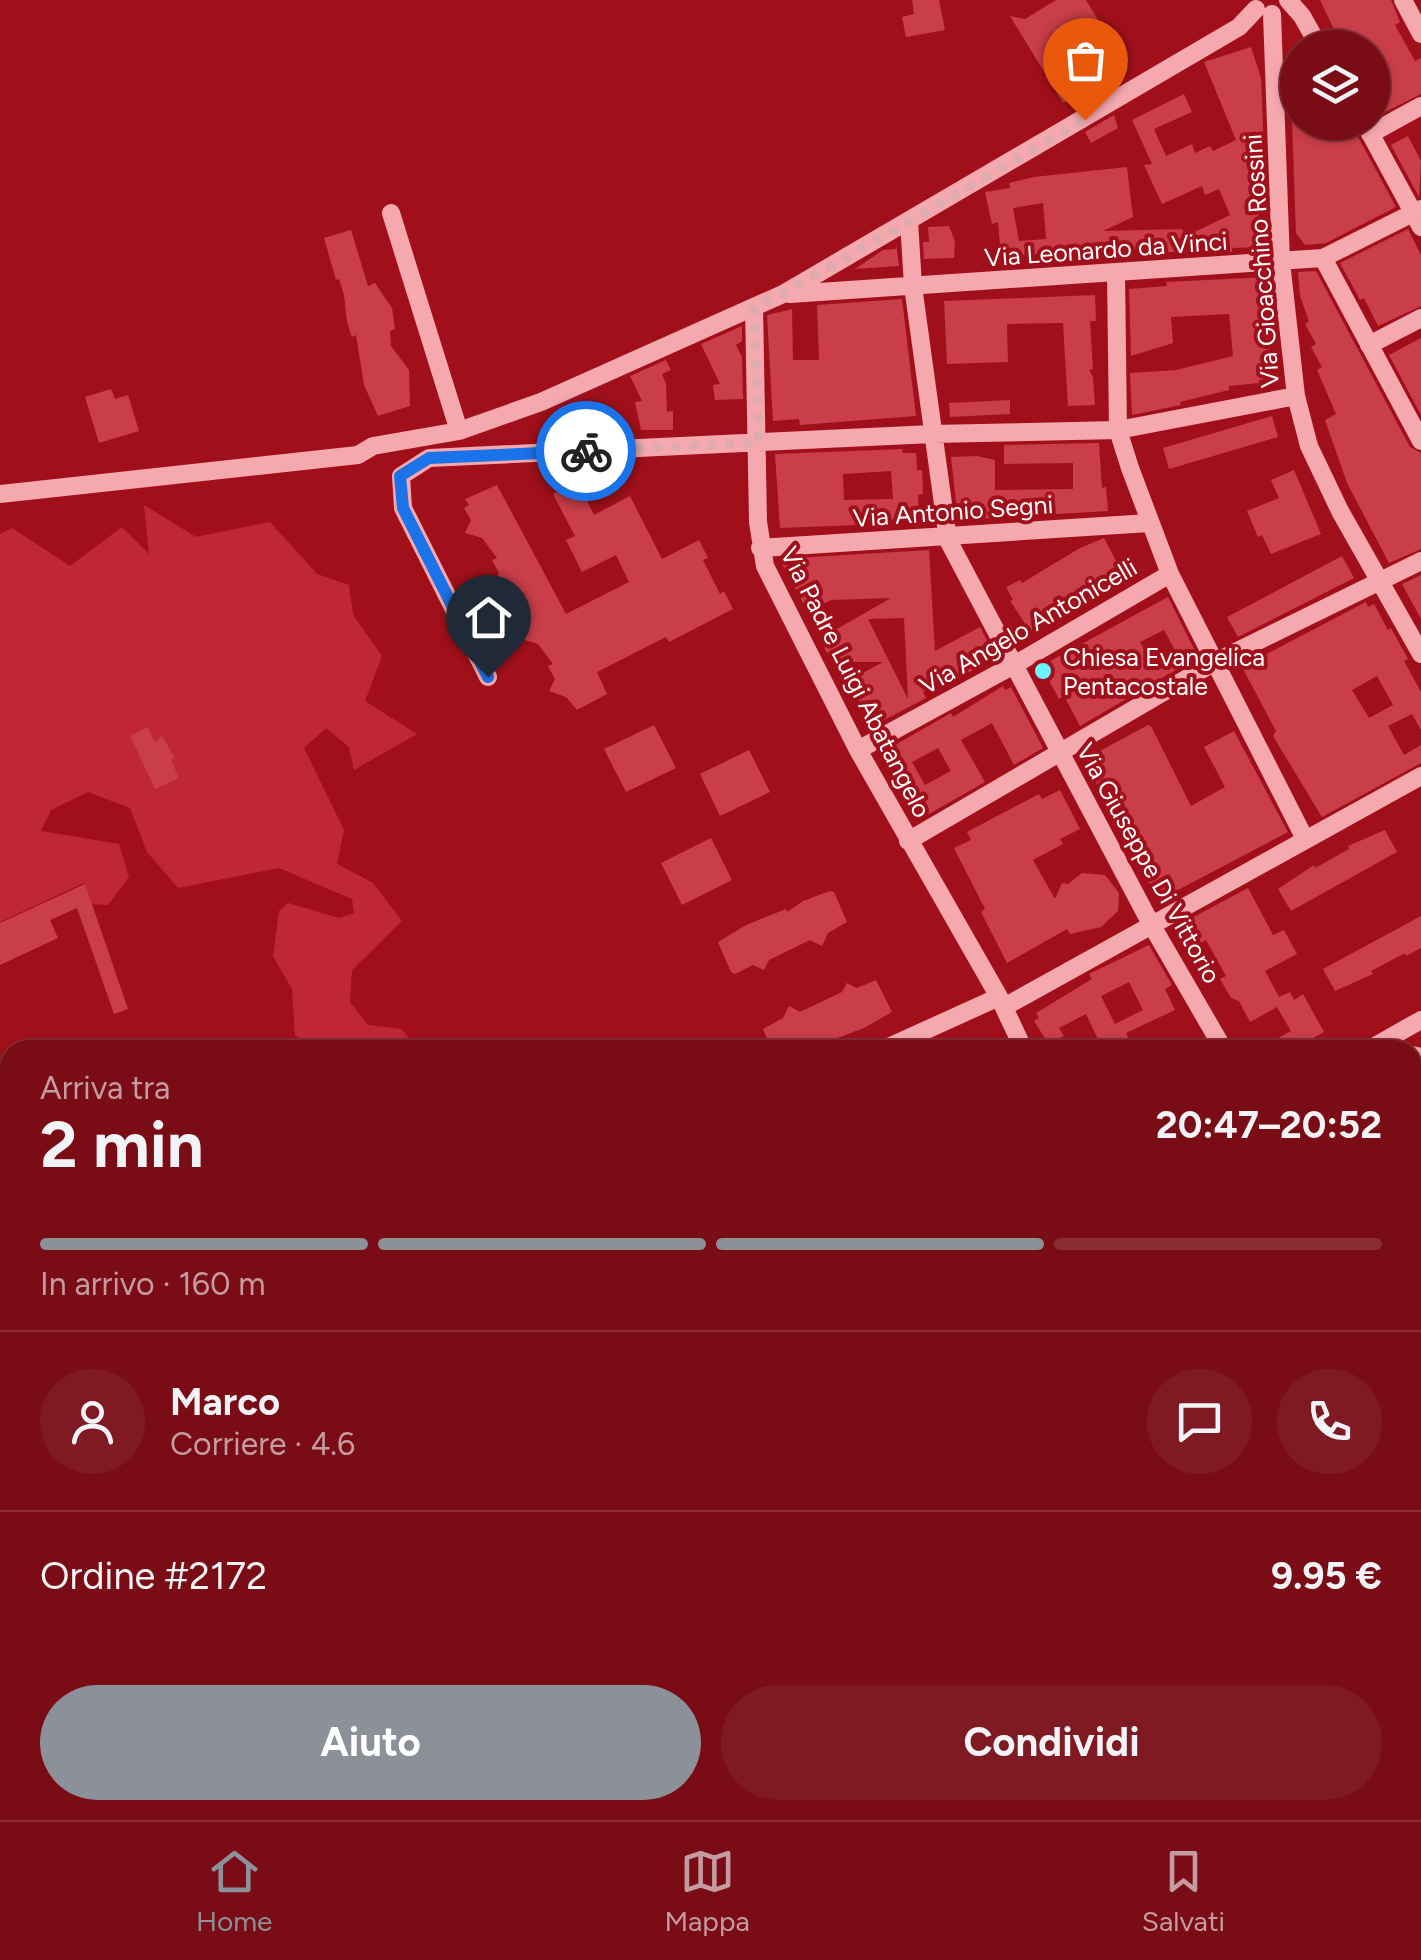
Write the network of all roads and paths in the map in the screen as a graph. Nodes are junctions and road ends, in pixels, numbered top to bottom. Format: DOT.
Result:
graph roads {
  1 [pos="1287,0"];
  2 [pos="1404,0"];
  3 [pos="1260,8"];
  4 [pos="1310,30"];
  5 [pos="1421,34"];
  6 [pos="1421,106"];
  7 [pos="1390,119"];
  8 [pos="1374,140"];
  9 [pos="392,212"];
  10 [pos="1418,216"];
  11 [pos="910,221"];
  12 [pos="1323,258"];
  13 [pos="1281,262"];
  14 [pos="1116,274"];
  15 [pos="913,286"];
  16 [pos="783,294"];
  17 [pos="754,307"];
  18 [pos="1421,318"];
  19 [pos="1369,345"];
  20 [pos="1296,396"];
  21 [pos="1118,430"];
  22 [pos="459,431"];
  23 [pos="932,434"];
  24 [pos="1421,440"];
  25 [pos="759,443"];
  26 [pos="0,494"];
  27 [pos="1150,523"];
  28 [pos="947,538"];
  29 [pos="760,548"];
  30 [pos="1421,560"];
  31 [pos="1170,574"];
  32 [pos="1382,582"];
  33 [pos="1421,654"];
  34 [pos="1215,662"];
  35 [pos="1014,665"];
  36 [pos="488,677"];
  37 [pos="858,750"];
  38 [pos="1059,750"];
  39 [pos="1421,776"];
  40 [pos="1305,839"];
  41 [pos="908,841"];
  42 [pos="1152,924"];
  43 [pos="1001,1002"];
  44 [pos="1421,1020"];
  45 [pos="907,1040"];
  46 [pos="1019,1040"];
  47 [pos="1218,1040"];
  48 [pos="1386,1040"];
  1 -- 3 [label="street"];
  1 -- 4 [label="street"];
  2 -- 5 [label="street"];
  3 -- 11 [label="street"];
  3 -- 13 [label="street, Via Gioacchino Rossini"];
  6 -- 7 [label="street"];
  8 -- 10 [label="street"];
  9 -- 22 [label="street"];
  10 -- 12 [label="street, Via Leonardo da Vinci"];
  11 -- 15 [label="street, Via Giuseppe Di Vittorio"];
  11 -- 16 [label="street"];
  12 -- 13 [label="street, Via Leonardo da Vinci"];
  12 -- 19 [label="street"];
  13 -- 14 [label="street, Via Leonardo da Vinci"];
  13 -- 20 [label="street, Via Gioacchino Rossini"];
  14 -- 15 [label="street, Via Leonardo da Vinci"];
  14 -- 21 [label="street"];
  15 -- 16 [label="street, Via Leonardo da Vinci"];
  15 -- 23 [label="street, Via Giuseppe Di Vittorio"];
  16 -- 17 [label="street"];
  17 -- 22 [label="street"];
  17 -- 25 [label="street, Via Padre Luigi Abatangelo"];
  18 -- 19 [label="street"];
  19 -- 24 [label="street"];
  20 -- 21 [label="street"];
  20 -- 32 [label="street, Via Gioacchino Rossini"];
  21 -- 23 [label="street"];
  21 -- 27 [label="street"];
  22 -- 26 [label="street"];
  23 -- 25 [label="street"];
  23 -- 28 [label="street, Via Giuseppe Di Vittorio"];
  25 -- 29 [label="street, Via Padre Luigi Abatangelo"];
  25 -- 36 [label="street"];
  27 -- 28 [label="street, Via Antonio Segni"];
  27 -- 31 [label="street"];
  28 -- 29 [label="street, Via Antonio Segni"];
  28 -- 35 [label="street, Via Giuseppe Di Vittorio"];
  29 -- 37 [label="street, Via Padre Luigi Abatangelo"];
  30 -- 32 [label="street"];
  31 -- 34 [label="street"];
  31 -- 35 [label="street, Via Angelo Antonicelli"];
  32 -- 33 [label="street, Via Gioacchino Rossini"];
  32 -- 34 [label="street"];
  34 -- 38 [label="street"];
  34 -- 40 [label="street"];
  35 -- 37 [label="street, Via Angelo Antonicelli"];
  35 -- 38 [label="street, Via Giuseppe Di Vittorio"];
  37 -- 41 [label="street, Via Padre Luigi Abatangelo"];
  38 -- 41 [label="street"];
  38 -- 42 [label="street, Via Giuseppe Di Vittorio"];
  39 -- 40 [label="street"];
  40 -- 42 [label="street"];
  41 -- 43 [label="street, Via Padre Luigi Abatangelo"];
  42 -- 43 [label="street"];
  42 -- 47 [label="street, Via Giuseppe Di Vittorio"];
  43 -- 45 [label="street"];
  43 -- 46 [label="street, Via Padre Luigi Abatangelo"];
  44 -- 48 [label="street"];
}
